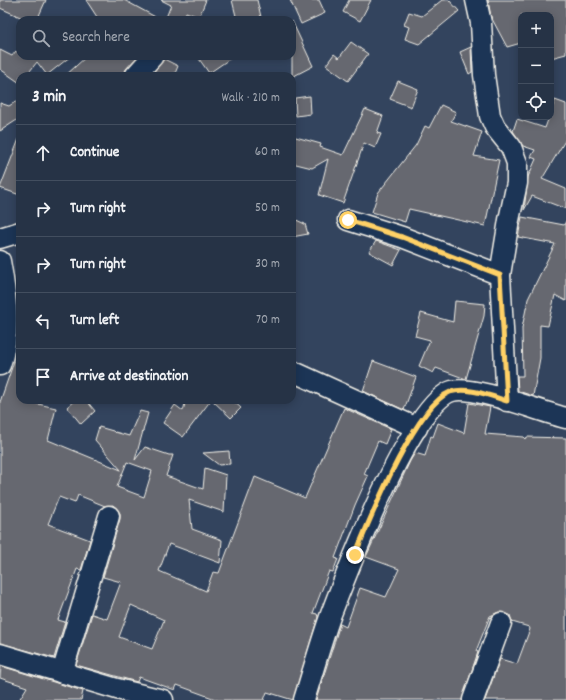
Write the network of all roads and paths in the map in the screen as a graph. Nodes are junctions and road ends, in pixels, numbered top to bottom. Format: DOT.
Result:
graph roads {
  1 [pos="476,0"];
  2 [pos="149,60"];
  3 [pos="139,72"];
  4 [pos="348,220"];
  5 [pos="16,233"];
  6 [pos="0,238"];
  7 [pos="0,261"];
  8 [pos="500,275"];
  9 [pos="2,339"];
  10 [pos="0,365"];
  11 [pos="296,373"];
  12 [pos="507,401"];
  13 [pos="566,418"];
  14 [pos="417,428"];
  15 [pos="109,516"];
  16 [pos="501,623"];
  17 [pos="0,654"];
  18 [pos="62,673"];
  19 [pos="163,700"];
  20 [pos="304,700"];
  21 [pos="473,700"];
  1 -- 8 [label="street"];
  2 -- 3 [label="street"];
  4 -- 8 [label="street"];
  5 -- 6 [label="street"];
  7 -- 9 [label="street"];
  8 -- 12 [label="street"];
  9 -- 10 [label="street"];
  11 -- 14 [label="street"];
  12 -- 13 [label="street"];
  12 -- 14 [label="street"];
  14 -- 20 [label="street"];
  15 -- 18 [label="street"];
  16 -- 21 [label="street"];
  17 -- 18 [label="street"];
  18 -- 19 [label="street"];
}
